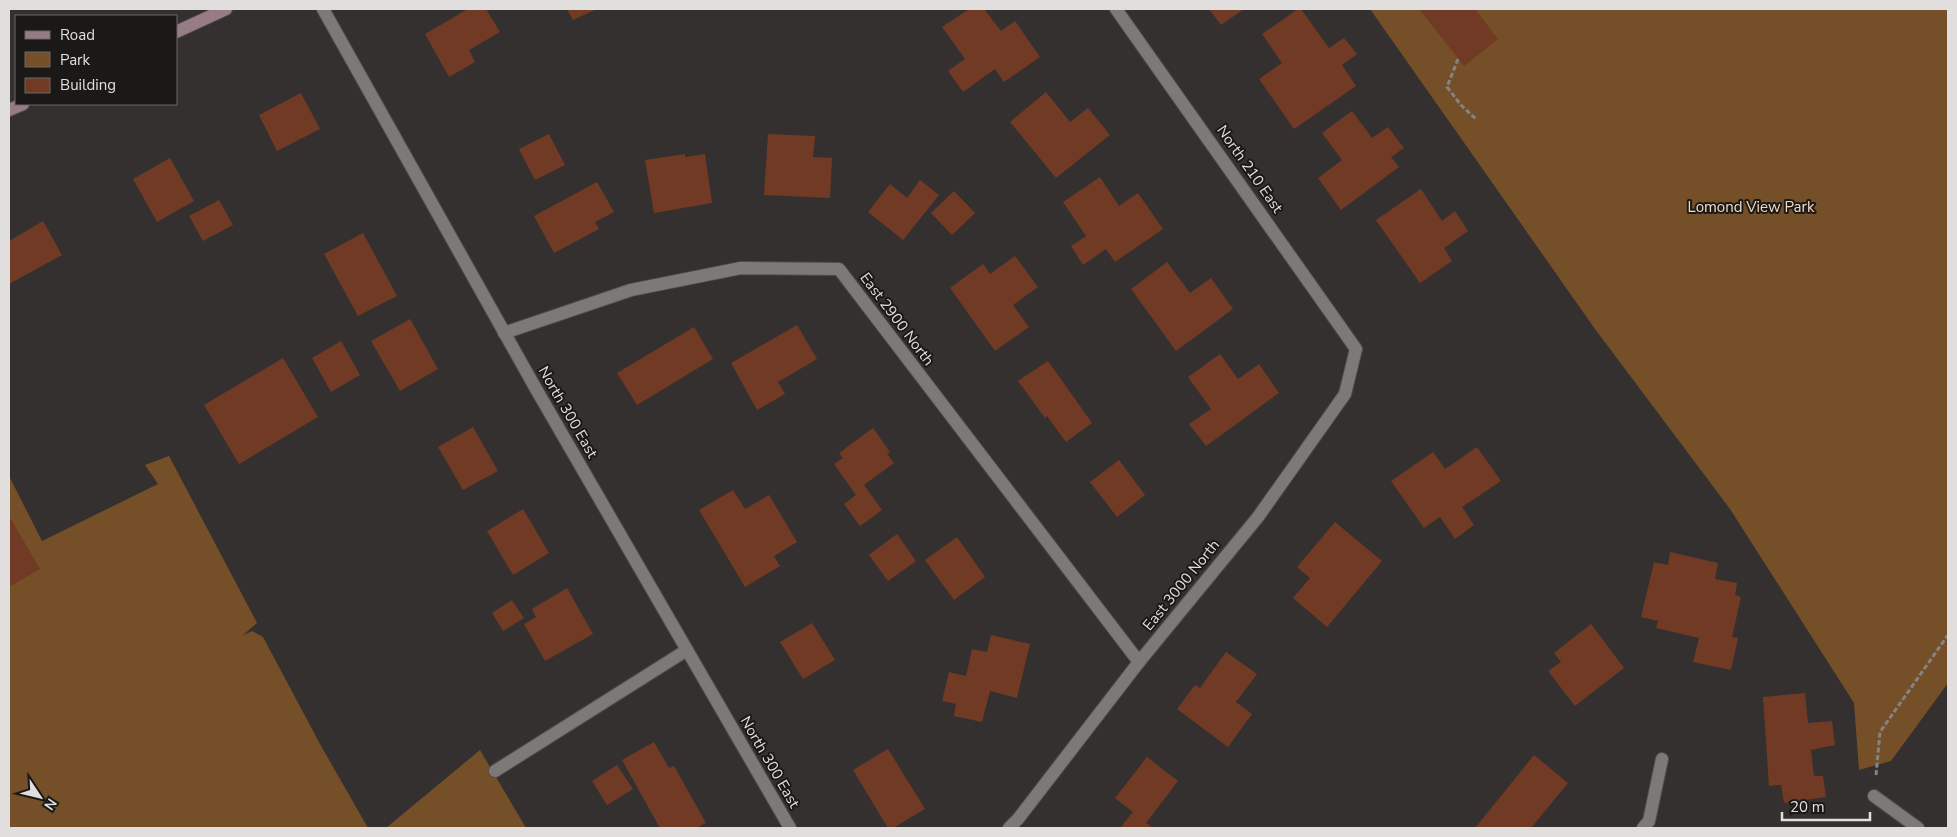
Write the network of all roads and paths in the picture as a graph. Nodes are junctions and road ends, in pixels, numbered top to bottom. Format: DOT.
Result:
graph roads {
  1 [pos="226,9"];
  2 [pos="323,9"];
  3 [pos="1116,9"];
  4 [pos="178,31"];
  5 [pos="1458,59"];
  6 [pos="21,105"];
  7 [pos="9,110"];
  8 [pos="1477,120"];
  9 [pos="504,333"];
  10 [pos="1356,349"];
  11 [pos="1948,635"];
  12 [pos="687,650"];
  13 [pos="1139,662"];
  14 [pos="1662,758"];
  15 [pos="495,771"];
  16 [pos="1874,796"];
  17 [pos="790,828"];
  18 [pos="1008,828"];
  19 [pos="1643,828"];
  20 [pos="1918,828"];
  1 -- 4 [label="main road"];
  2 -- 9 [label="street, North 300 East"];
  3 -- 10 [label="street, North 210 East"];
  5 -- 8 [label="path"];
  6 -- 7 [label="main road"];
  9 -- 12 [label="street, North 300 East"];
  9 -- 13 [label="street, East 2900 North"];
  10 -- 13 [label="street, East 3000 North"];
  11 -- 16 [label="path"];
  12 -- 15 [label="street"];
  12 -- 17 [label="street, North 300 East"];
  13 -- 18 [label="street, East 3000 North"];
  14 -- 19 [label="street"];
  16 -- 20 [label="street"];
}
